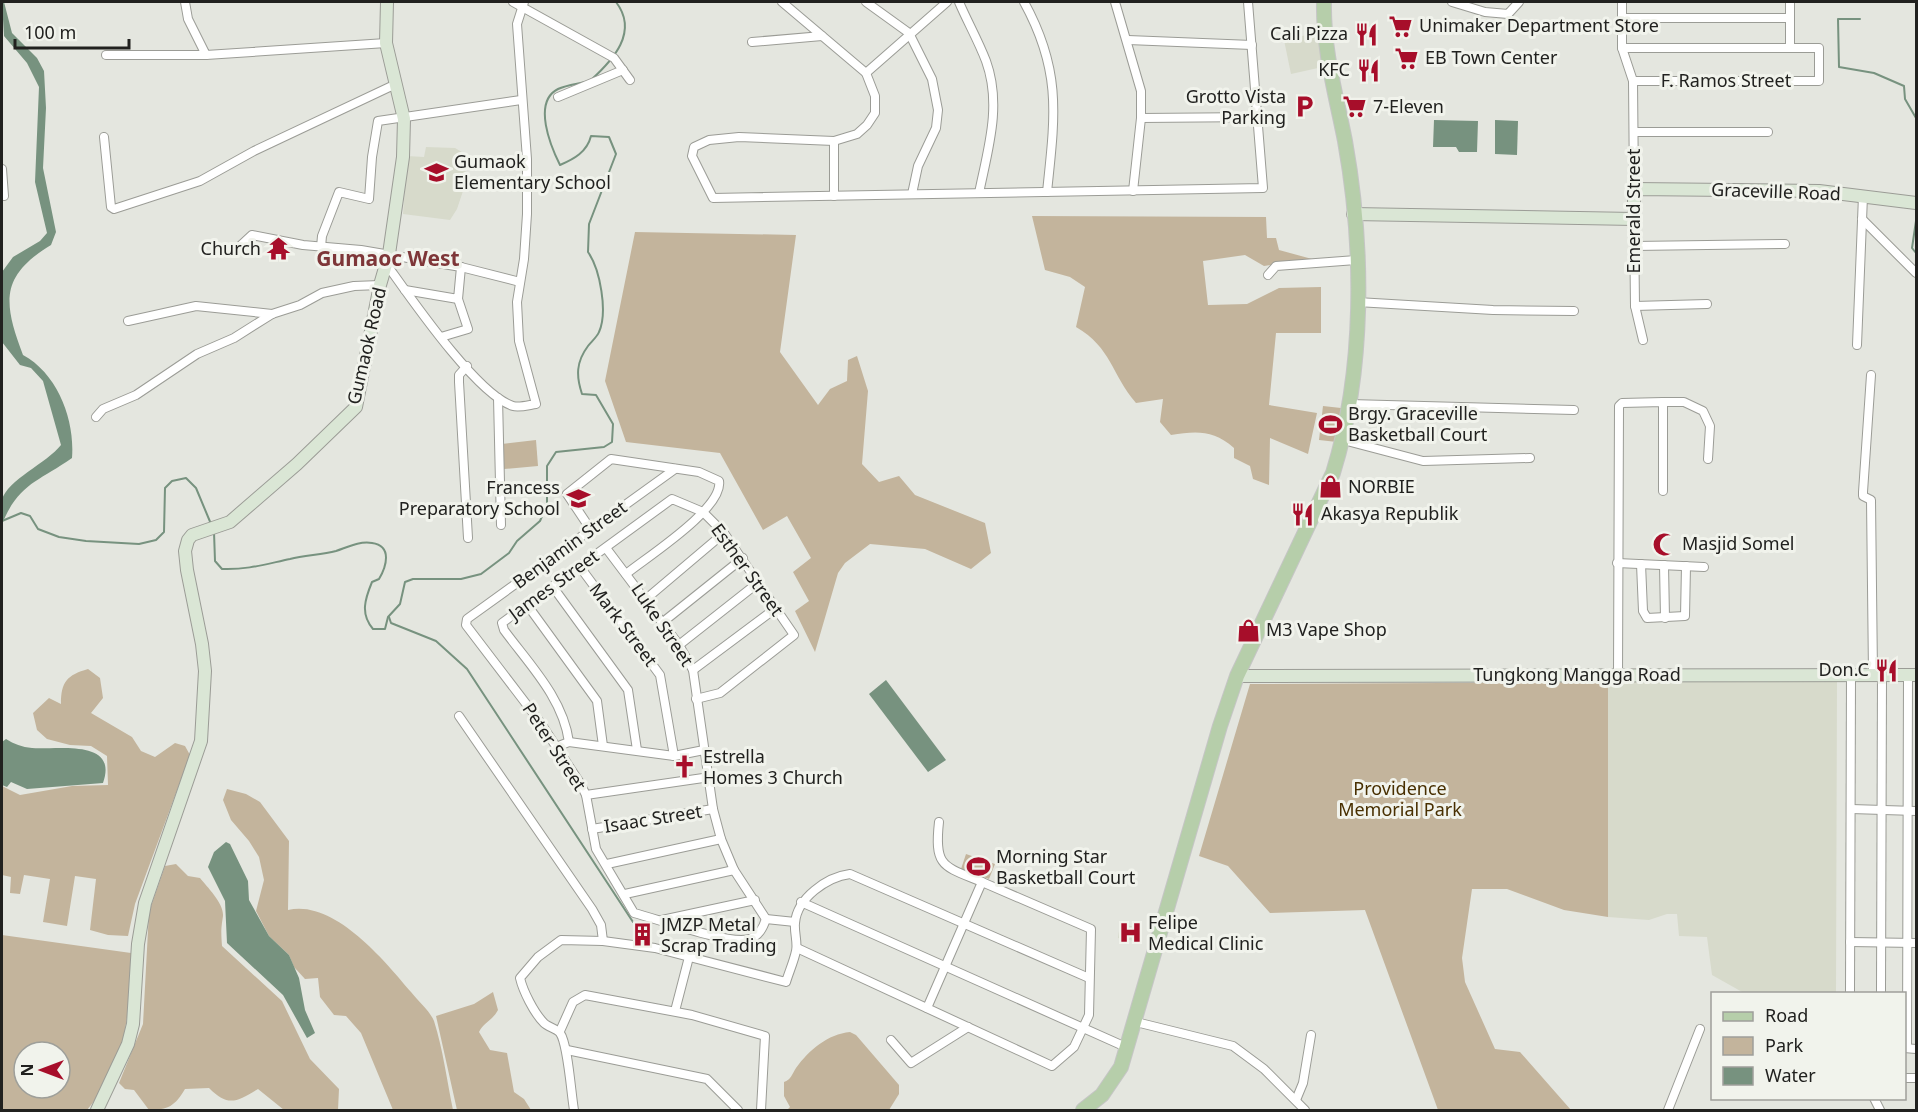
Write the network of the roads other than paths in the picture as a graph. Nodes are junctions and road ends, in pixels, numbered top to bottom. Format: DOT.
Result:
graph roads {
  1 [pos="185,2"];
  2 [pos="387,2"];
  3 [pos="513,2"];
  4 [pos="782,2"];
  5 [pos="866,2"];
  6 [pos="948,2"];
  7 [pos="959,2"];
  8 [pos="1024,2"];
  9 [pos="1115,2"];
  10 [pos="1248,2"];
  11 [pos="1324,2"];
  12 [pos="1452,2"];
  13 [pos="1519,2"];
  14 [pos="1622,2"];
  15 [pos="1790,2"];
  16 [pos="523,5"];
  17 [pos="1622,18"];
  18 [pos="1790,18"];
  19 [pos="909,33"];
  20 [pos="822,36"];
  21 [pos="1128,40"];
  22 [pos="752,42"];
  23 [pos="386,43"];
  24 [pos="1252,45"];
  25 [pos="1790,47"];
  26 [pos="1622,48"];
  27 [pos="106,55"];
  28 [pos="206,55"];
  29 [pos="623,70"];
  30 [pos="866,73"];
  31 [pos="630,80"];
  32 [pos="1633,81"];
  33 [pos="396,84"];
  34 [pos="558,97"];
  35 [pos="521,100"];
  36 [pos="1259,117"];
  37 [pos="1142,118"];
  38 [pos="404,119"];
  39 [pos="1634,132"];
  40 [pos="1768,132"];
  41 [pos="104,137"];
  42 [pos="834,141"];
  43 [pos="2,169"];
  44 [pos="1634,189"];
  45 [pos="1133,190"];
  46 [pos="1047,192"];
  47 [pos="979,193"];
  48 [pos="912,194"];
  49 [pos="4,196"];
  50 [pos="834,196"];
  51 [pos="1863,196"];
  52 [pos="1917,203"];
  53 [pos="1353,214"];
  54 [pos="1634,219"];
  55 [pos="1862,219"];
  56 [pos="1785,244"];
  57 [pos="1634,246"];
  58 [pos="321,247"];
  59 [pos="238,248"];
  60 [pos="388,259"];
  61 [pos="1356,260"];
  62 [pos="460,267"];
  63 [pos="1917,273"];
  64 [pos="1268,275"];
  65 [pos="520,282"];
  66 [pos="380,285"];
  67 [pos="405,290"];
  68 [pos="458,298"];
  69 [pos="1358,302"];
  70 [pos="1707,304"];
  71 [pos="1635,306"];
  72 [pos="1574,310"];
  73 [pos="272,314"];
  74 [pos="128,321"];
  75 [pos="441,337"];
  76 [pos="1643,340"];
  77 [pos="1857,345"];
  78 [pos="466,366"];
  79 [pos="1871,375"];
  80 [pos="498,398"];
  81 [pos="1663,402"];
  82 [pos="1350,404"];
  83 [pos="1574,410"];
  84 [pos="96,417"];
  85 [pos="1343,440"];
  86 [pos="1530,458"];
  87 [pos="1708,459"];
  88 [pos="675,469"];
  89 [pos="1663,491"];
  90 [pos="704,512"];
  91 [pos="501,525"];
  92 [pos="591,530"];
  93 [pos="724,533"];
  94 [pos="468,538"];
  95 [pos="606,548"];
  96 [pos="743,558"];
  97 [pos="1617,563"];
  98 [pos="1641,564"];
  99 [pos="1664,565"];
  100 [pos="1686,566"];
  101 [pos="580,567"];
  102 [pos="1704,567"];
  103 [pos="626,574"];
  104 [pos="759,582"];
  105 [pos="553,587"];
  106 [pos="646,599"];
  107 [pos="528,606"];
  108 [pos="776,608"];
  109 [pos="1665,618"];
  110 [pos="663,622"];
  111 [pos="465,623"];
  112 [pos="679,645"];
  113 [pos="693,670"];
  114 [pos="1851,674"];
  115 [pos="1878,674"];
  116 [pos="1238,675"];
  117 [pos="1618,675"];
  118 [pos="1912,675"];
  119 [pos="696,699"];
  120 [pos="459,716"];
  121 [pos="569,742"];
  122 [pos="603,746"];
  123 [pos="556,747"];
  124 [pos="637,750"];
  125 [pos="704,750"];
  126 [pos="674,756"];
  127 [pos="710,777"];
  128 [pos="586,795"];
  129 [pos="713,809"];
  130 [pos="1851,809"];
  131 [pos="1882,810"];
  132 [pos="1912,810"];
  133 [pos="939,822"];
  134 [pos="592,829"];
  135 [pos="721,839"];
  136 [pos="607,864"];
  137 [pos="734,870"];
  138 [pos="982,882"];
  139 [pos="624,894"];
  140 [pos="755,900"];
  141 [pos="801,902"];
  142 [pos="766,919"];
  143 [pos="661,920"];
  144 [pos="795,922"];
  145 [pos="964,924"];
  146 [pos="603,941"];
  147 [pos="1850,942"];
  148 [pos="1882,943"];
  149 [pos="1912,943"];
  150 [pos="797,948"];
  151 [pos="689,957"];
  152 [pos="946,967"];
  153 [pos="1089,978"];
  154 [pos="1850,992"];
  155 [pos="1881,992"];
  156 [pos="927,1008"];
  157 [pos="675,1011"];
  158 [pos="1136,1022"];
  159 [pos="968,1028"];
  160 [pos="1085,1029"];
  161 [pos="1700,1029"];
  162 [pos="560,1031"];
  163 [pos="1311,1035"];
  164 [pos="891,1040"];
  165 [pos="1128,1048"];
  166 [pos="1906,1048"];
  167 [pos="1917,1049"];
  168 [pos="567,1050"];
  169 [pos="1296,1100"];
  170 [pos="97,1110"];
  171 [pos="575,1110"];
  172 [pos="738,1110"];
  173 [pos="761,1110"];
  174 [pos="1083,1110"];
  175 [pos="1305,1110"];
  176 [pos="1668,1110"];
  1 -- 28 [label="street"];
  2 -- 23 [label="street, Gumaok Road"];
  3 -- 16 [label="street"];
  4 -- 20 [label="street"];
  5 -- 19 [label="street"];
  6 -- 19 [label="street"];
  7 -- 47 [label="street"];
  8 -- 46 [label="street"];
  9 -- 21 [label="street"];
  10 -- 24 [label="street"];
  11 -- 53 [label="main road"];
  12 -- 13 [label="street"];
  14 -- 17 [label="street, Emerald Street"];
  15 -- 18 [label="street"];
  16 -- 29 [label="street"];
  16 -- 35 [label="street"];
  17 -- 18 [label="street"];
  17 -- 26 [label="street, Emerald Street"];
  18 -- 25 [label="street"];
  19 -- 30 [label="street"];
  19 -- 48 [label="street"];
  20 -- 22 [label="street"];
  20 -- 30 [label="street"];
  21 -- 24 [label="street"];
  21 -- 37 [label="street"];
  23 -- 28 [label="street"];
  23 -- 33 [label="street, Gumaok Road"];
  24 -- 36 [label="street"];
  25 -- 26 [label="street"];
  25 -- 32 [label="street, F. Ramos Street"];
  26 -- 32 [label="street, Emerald Street"];
  27 -- 28 [label="street"];
  29 -- 31 [label="street"];
  29 -- 34 [label="street"];
  30 -- 42 [label="street"];
  32 -- 39 [label="street, Emerald Street"];
  33 -- 38 [label="street, Gumaok Road"];
  33 -- 41 [label="street"];
  35 -- 38 [label="street"];
  35 -- 65 [label="street"];
  36 -- 37 [label="street"];
  36 -- 45 [label="street"];
  37 -- 45 [label="street"];
  38 -- 58 [label="street"];
  38 -- 60 [label="street, Gumaok Road"];
  39 -- 40 [label="street"];
  39 -- 44 [label="street, Emerald Street"];
  42 -- 50 [label="street"];
  42 -- 50 [label="street"];
  43 -- 49 [label="street"];
  44 -- 51 [label="street, Graceville Road"];
  44 -- 54 [label="street, Emerald Street"];
  45 -- 46 [label="street"];
  46 -- 47 [label="street"];
  47 -- 48 [label="street"];
  48 -- 50 [label="street"];
  51 -- 52 [label="street, Graceville Road"];
  51 -- 55 [label="street"];
  53 -- 54 [label="street"];
  53 -- 61 [label="main road"];
  54 -- 57 [label="street, Emerald Street"];
  55 -- 63 [label="street"];
  55 -- 77 [label="street"];
  56 -- 57 [label="street"];
  57 -- 71 [label="street, Emerald Street"];
  58 -- 59 [label="street"];
  58 -- 60 [label="street"];
  60 -- 62 [label="street"];
  60 -- 66 [label="street, Gumaok Road"];
  60 -- 67 [label="street"];
  61 -- 64 [label="street"];
  61 -- 69 [label="main road"];
  62 -- 65 [label="street"];
  62 -- 68 [label="street"];
  65 -- 80 [label="street"];
  66 -- 73 [label="street"];
  66 -- 170 [label="street, Gumaok Road"];
  67 -- 68 [label="street"];
  67 -- 75 [label="street"];
  68 -- 75 [label="street"];
  69 -- 72 [label="street"];
  69 -- 82 [label="main road"];
  70 -- 71 [label="street"];
  71 -- 76 [label="street, Emerald Street"];
  73 -- 74 [label="street"];
  73 -- 84 [label="street"];
  75 -- 78 [label="street"];
  78 -- 80 [label="street"];
  78 -- 94 [label="street"];
  79 -- 115 [label="street"];
  80 -- 91 [label="street"];
  81 -- 87 [label="street"];
  81 -- 89 [label="street"];
  81 -- 97 [label="street"];
  82 -- 83 [label="street"];
  82 -- 85 [label="main road"];
  85 -- 86 [label="street"];
  85 -- 116 [label="main road"];
  88 -- 90 [label="street"];
  88 -- 92 [label="street, Benjamin Street"];
  88 -- 92 [label="street"];
  90 -- 93 [label="street, Esther Street"];
  90 -- 95 [label="street, Esther Street"];
  90 -- 103 [label="street"];
  92 -- 111 [label="street, Benjamin Street"];
  93 -- 96 [label="street, Esther Street"];
  93 -- 106 [label="street"];
  95 -- 101 [label="street, James Street"];
  95 -- 103 [label="street, Luke Street"];
  96 -- 104 [label="street, Esther Street"];
  96 -- 110 [label="street"];
  97 -- 98 [label="street"];
  97 -- 117 [label="street"];
  98 -- 99 [label="street"];
  98 -- 109 [label="street"];
  99 -- 100 [label="street"];
  99 -- 109 [label="street"];
  100 -- 102 [label="street"];
  100 -- 109 [label="street"];
  101 -- 105 [label="street, James Street"];
  101 -- 126 [label="street, Mark Street"];
  103 -- 106 [label="street, Luke Street"];
  104 -- 108 [label="street, Esther Street"];
  104 -- 112 [label="street"];
  105 -- 107 [label="street, James Street"];
  105 -- 124 [label="street"];
  106 -- 110 [label="street, Luke Street"];
  107 -- 121 [label="street, James Street"];
  107 -- 122 [label="street"];
  108 -- 113 [label="street"];
  108 -- 119 [label="street, Esther Street"];
  110 -- 112 [label="street, Luke Street"];
  111 -- 123 [label="street, Peter Street"];
  112 -- 113 [label="street, Luke Street"];
  113 -- 119 [label="street, Luke Street"];
  114 -- 115 [label="street, Tungkong Mangga Road"];
  114 -- 117 [label="street, Tungkong Mangga Road"];
  114 -- 130 [label="street"];
  115 -- 118 [label="street, Tungkong Mangga Road"];
  115 -- 131 [label="street"];
  116 -- 117 [label="street, Tungkong Mangga Road"];
  116 -- 158 [label="main road"];
  118 -- 132 [label="street"];
  119 -- 125 [label="street, Luke Street"];
  120 -- 146 [label="street"];
  121 -- 122 [label="street"];
  121 -- 123 [label="street"];
  122 -- 124 [label="street"];
  123 -- 128 [label="street, Peter Street"];
  124 -- 126 [label="street"];
  125 -- 126 [label="street"];
  125 -- 127 [label="street, Luke Street"];
  127 -- 128 [label="street"];
  127 -- 129 [label="street, Luke Street"];
  128 -- 134 [label="street, Peter Street"];
  129 -- 134 [label="street, Isaac Street"];
  129 -- 135 [label="street, Luke Street"];
  130 -- 131 [label="street"];
  130 -- 147 [label="street"];
  131 -- 132 [label="street"];
  131 -- 148 [label="street"];
  132 -- 149 [label="street"];
  133 -- 138 [label="street"];
  134 -- 136 [label="street, Peter Street"];
  135 -- 136 [label="street"];
  135 -- 137 [label="street, Luke Street"];
  136 -- 139 [label="street, Peter Street"];
  137 -- 139 [label="street"];
  137 -- 140 [label="street, Luke Street"];
  138 -- 145 [label="street"];
  138 -- 153 [label="street"];
  139 -- 143 [label="street, Peter Street"];
  140 -- 142 [label="street, Luke Street"];
  140 -- 143 [label="street"];
  141 -- 144 [label="street"];
  141 -- 145 [label="street"];
  141 -- 152 [label="street"];
  142 -- 143 [label="street, Peter Street"];
  142 -- 144 [label="street"];
  144 -- 150 [label="street"];
  145 -- 152 [label="street"];
  145 -- 153 [label="street"];
  146 -- 151 [label="street"];
  146 -- 162 [label="street"];
  147 -- 148 [label="street"];
  147 -- 154 [label="street"];
  148 -- 149 [label="street"];
  148 -- 155 [label="street"];
  149 -- 166 [label="street"];
  150 -- 151 [label="street"];
  150 -- 156 [label="street"];
  151 -- 157 [label="street"];
  152 -- 156 [label="street"];
  152 -- 160 [label="street"];
  153 -- 160 [label="street"];
  156 -- 159 [label="street"];
  157 -- 162 [label="street"];
  157 -- 173 [label="street"];
  158 -- 165 [label="main road"];
  158 -- 169 [label="street"];
  159 -- 160 [label="street"];
  159 -- 164 [label="street"];
  160 -- 165 [label="street"];
  161 -- 176 [label="street"];
  162 -- 168 [label="street"];
  163 -- 169 [label="street"];
  165 -- 174 [label="main road"];
  166 -- 167 [label="street"];
  168 -- 171 [label="street"];
  168 -- 172 [label="street"];
  169 -- 175 [label="street"];
}
